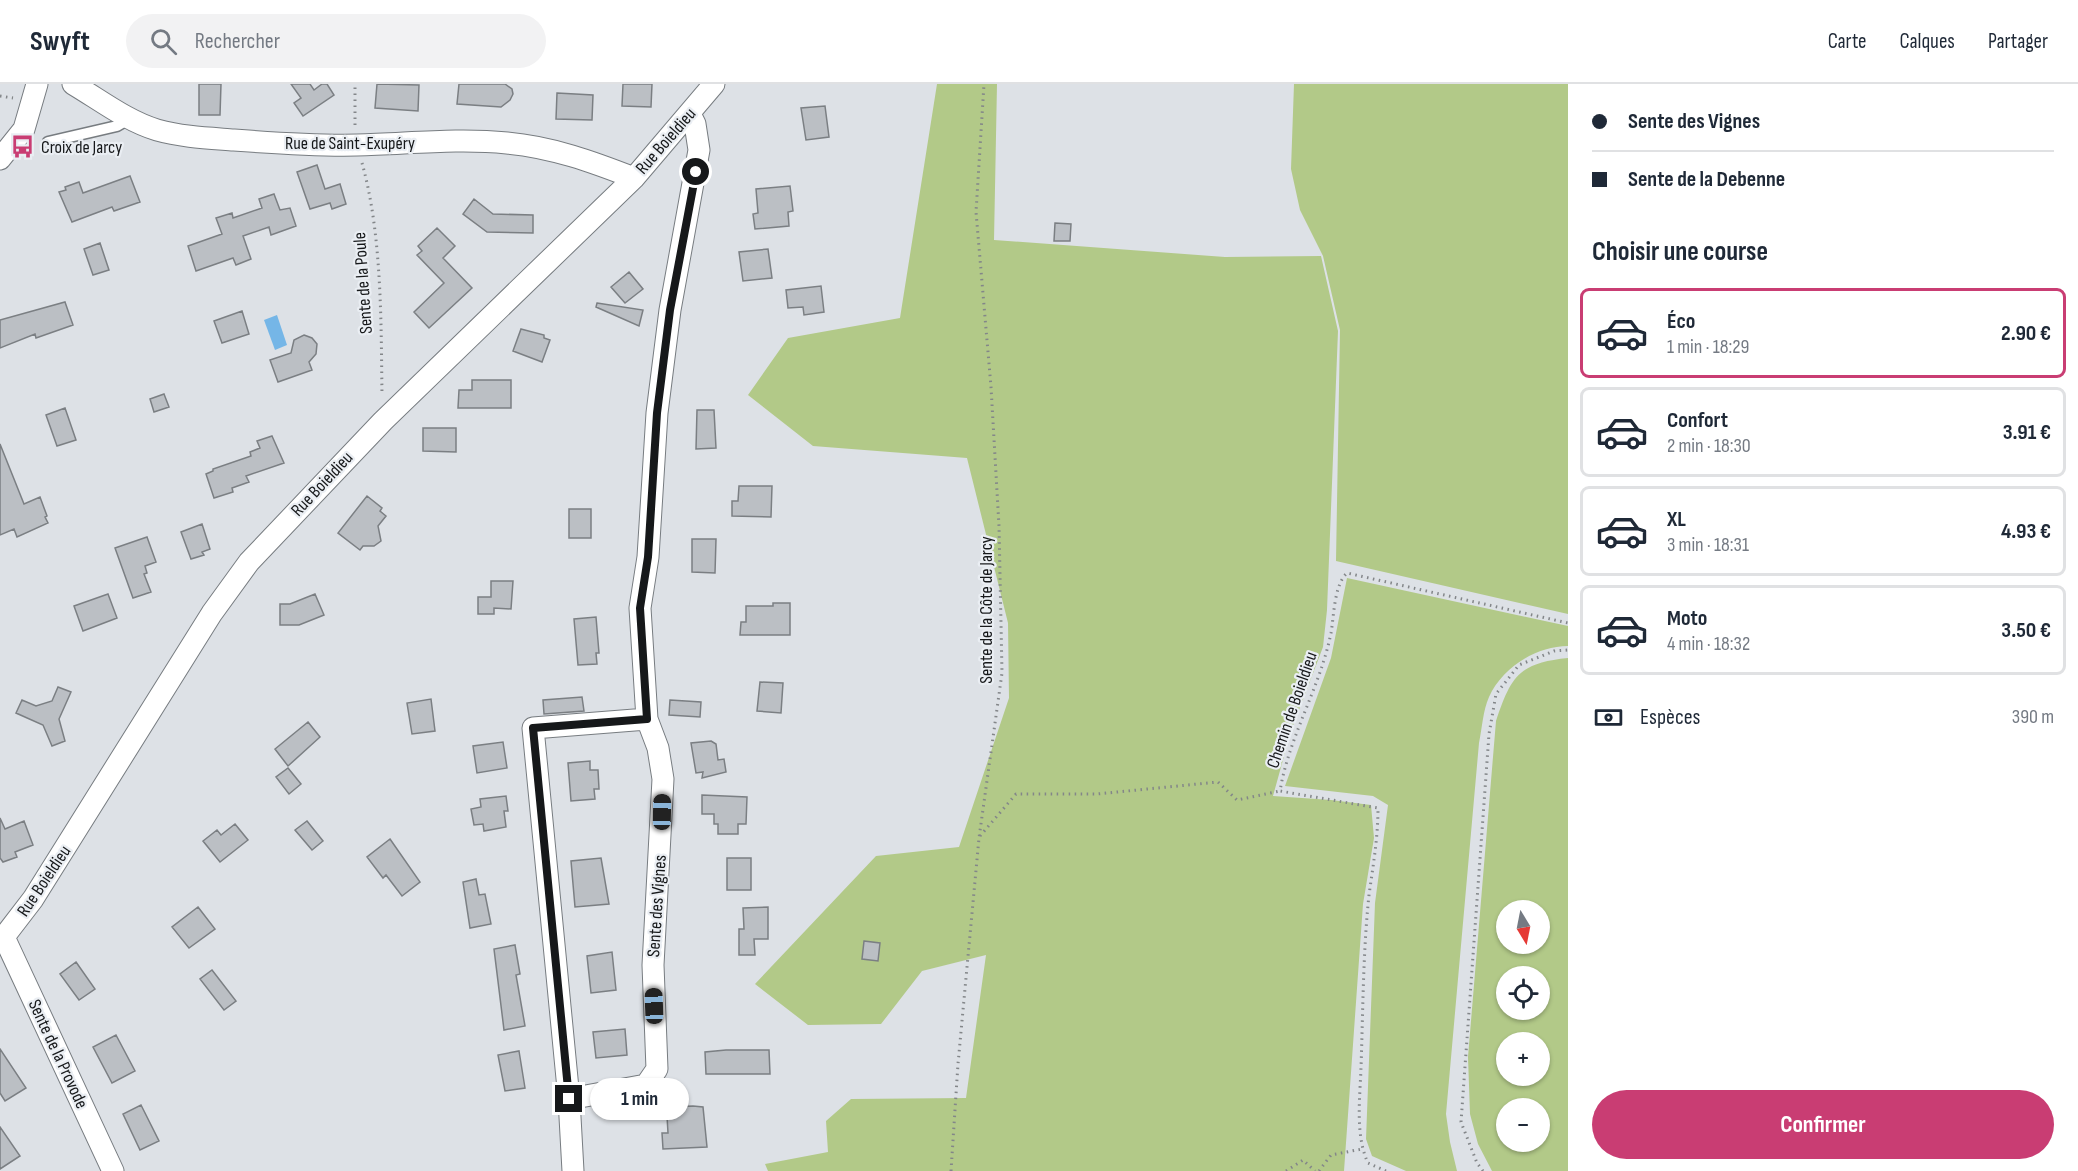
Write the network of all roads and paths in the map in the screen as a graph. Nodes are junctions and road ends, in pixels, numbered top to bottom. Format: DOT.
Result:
graph roads {
  1 [pos="37,84"];
  2 [pos="73,84"];
  3 [pos="355,84"];
  4 [pos="714,84"];
  5 [pos="984,84"];
  6 [pos="690,114"];
  7 [pos="129,119"];
  8 [pos="48,142"];
  9 [pos="354,146"];
  10 [pos="0,159"];
  11 [pos="634,178"];
  12 [pos="382,421"];
  13 [pos="1568,623"];
  14 [pos="1568,650"];
  15 [pos="647,719"];
  16 [pos="1281,791"];
  17 [pos="979,838"];
  18 [pos="2,939"];
  19 [pos="569,1099"];
  20 [pos="1362,1149"];
  21 [pos="113,1171"];
  22 [pos="573,1171"];
  23 [pos="951,1171"];
  24 [pos="1286,1171"];
  25 [pos="1317,1171"];
  26 [pos="1386,1171"];
  27 [pos="1483,1171"];
  1 -- 10 [label="street"];
  2 -- 7 [label="street, Rue de Saint-Exupéry"];
  3 -- 9 [label="path"];
  4 -- 6 [label="street, Rue Boieldieu"];
  5 -- 17 [label="path, Sente de la Côte de Jarcy"];
  6 -- 11 [label="street, Rue Boieldieu"];
  6 -- 15 [label="street, Sente des Vignes"];
  7 -- 8 [label="lane"];
  7 -- 9 [label="street, Rue de Saint-Exupéry"];
  9 -- 11 [label="street, Rue de Saint-Exupéry"];
  9 -- 12 [label="path, Sente de la Poule"];
  11 -- 12 [label="street, Rue Boieldieu"];
  12 -- 18 [label="street, Rue Boieldieu"];
  13 -- 16 [label="path, Chemin de Boieldieu"];
  14 -- 27 [label="path"];
  15 -- 19 [label="street, Sente des Vignes"];
  15 -- 19 [label="street"];
  16 -- 17 [label="path"];
  16 -- 20 [label="path, Chemin de Boieldieu"];
  17 -- 23 [label="path, Sente de la Côte de Jarcy"];
  18 -- 21 [label="street, Sente de la Provode"];
  19 -- 22 [label="street"];
  20 -- 25 [label="path"];
  20 -- 26 [label="path"];
  24 -- 25 [label="path"];
}
